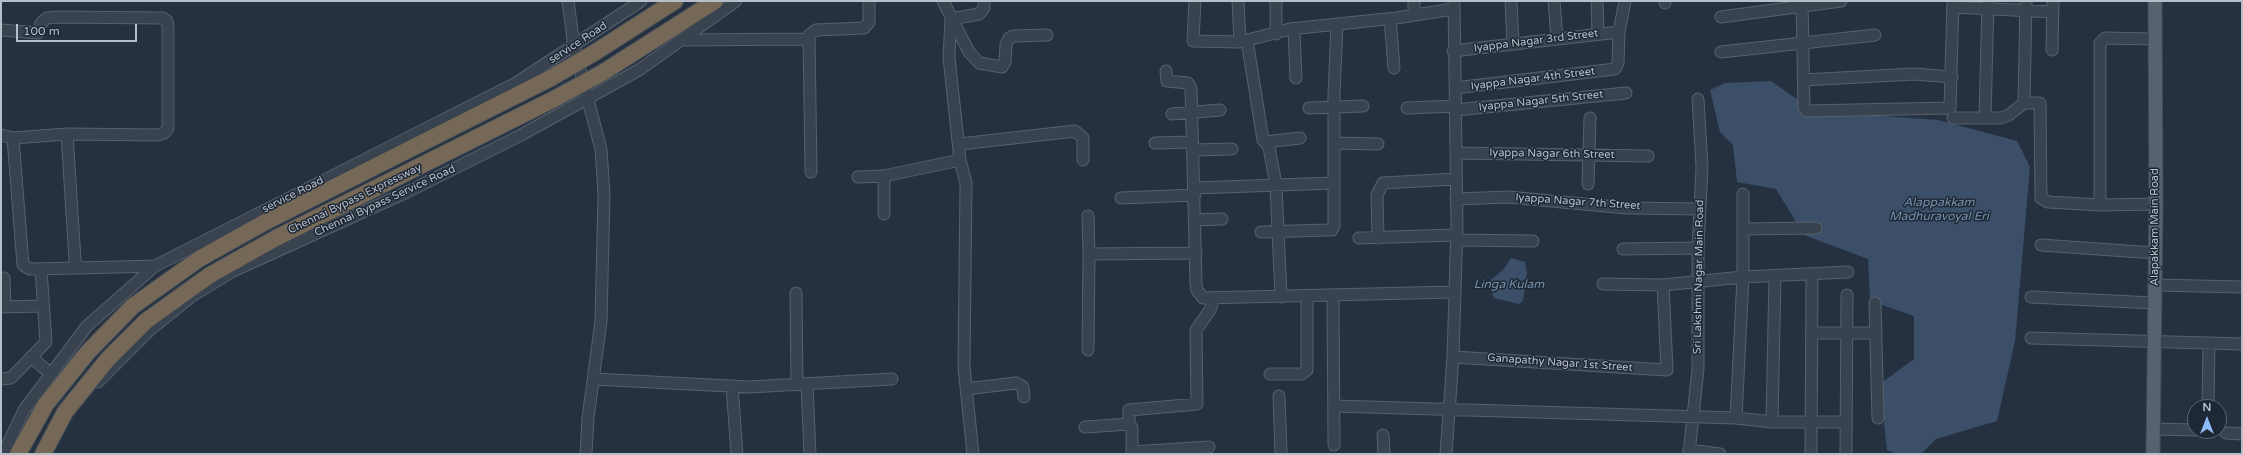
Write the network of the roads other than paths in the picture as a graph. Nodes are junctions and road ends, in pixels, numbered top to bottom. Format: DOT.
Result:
graph roads {
  1 [pos="568,1"];
  2 [pos="641,1"];
  3 [pos="675,1"];
  4 [pos="715,1"];
  5 [pos="736,1"];
  6 [pos="869,1"];
  7 [pos="943,1"];
  8 [pos="984,1"];
  9 [pos="1195,1"];
  10 [pos="1238,1"];
  11 [pos="1276,1"];
  12 [pos="1414,1"];
  13 [pos="1511,1"];
  14 [pos="1554,1"];
  15 [pos="1597,1"];
  16 [pos="1625,1"];
  17 [pos="1841,1"];
  18 [pos="2155,1"];
  19 [pos="1802,3"];
  20 [pos="1953,4"];
  21 [pos="1454,5"];
  22 [pos="1988,5"];
  23 [pos="2026,6"];
  24 [pos="2053,6"];
  25 [pos="1414,15"];
  26 [pos="1721,17"];
  27 [pos="951,19"];
  28 [pos="1390,19"];
  29 [pos="1337,24"];
  30 [pos="1294,29"];
  31 [pos="1,30"];
  32 [pos="1619,32"];
  33 [pos="1276,34"];
  34 [pos="1598,34"];
  35 [pos="1875,34"];
  36 [pos="1047,35"];
  37 [pos="808,39"];
  38 [pos="1557,39"];
  39 [pos="2154,39"];
  40 [pos="682,40"];
  41 [pos="1244,41"];
  42 [pos="1803,42"];
  43 [pos="1513,44"];
  44 [pos="574,47"];
  45 [pos="2052,50"];
  46 [pos="1454,51"];
  47 [pos="1721,52"];
  48 [pos="1394,68"];
  49 [pos="1166,71"];
  50 [pos="1952,77"];
  51 [pos="1296,78"];
  52 [pos="1803,80"];
  53 [pos="1455,88"];
  54 [pos="1626,93"];
  55 [pos="589,98"];
  56 [pos="1698,99"];
  57 [pos="2024,103"];
  58 [pos="1363,106"];
  59 [pos="1334,107"];
  60 [pos="1309,108"];
  61 [pos="1407,108"];
  62 [pos="1456,108"];
  63 [pos="1220,110"];
  64 [pos="1192,112"];
  65 [pos="1172,114"];
  66 [pos="1590,118"];
  67 [pos="1953,118"];
  68 [pos="1985,118"];
  69 [pos="67,134"];
  70 [pos="1,135"];
  71 [pos="13,138"];
  72 [pos="1300,138"];
  73 [pos="1265,142"];
  74 [pos="1155,143"];
  75 [pos="1334,143"];
  76 [pos="960,144"];
  77 [pos="1378,144"];
  78 [pos="1193,146"];
  79 [pos="1232,149"];
  80 [pos="1456,153"];
  81 [pos="1589,155"];
  82 [pos="1648,156"];
  83 [pos="960,160"];
  84 [pos="1083,160"];
  85 [pos="811,172"];
  86 [pos="884,176"];
  87 [pos="858,177"];
  88 [pos="1456,179"];
  89 [pos="1334,182"];
  90 [pos="1588,184"];
  91 [pos="1276,185"];
  92 [pos="1194,191"];
  93 [pos="1743,194"];
  94 [pos="1121,198"];
  95 [pos="1456,199"];
  96 [pos="2156,204"];
  97 [pos="2100,205"];
  98 [pos="1700,209"];
  99 [pos="884,214"];
  100 [pos="1088,216"];
  101 [pos="1222,219"];
  102 [pos="1195,220"];
  103 [pos="1816,228"];
  104 [pos="1742,229"];
  105 [pos="1261,232"];
  106 [pos="1278,232"];
  107 [pos="1359,238"];
  108 [pos="1378,238"];
  109 [pos="1456,238"];
  110 [pos="1533,241"];
  111 [pos="2041,245"];
  112 [pos="1698,248"];
  113 [pos="1623,249"];
  114 [pos="1196,253"];
  115 [pos="2155,253"];
  116 [pos="1088,254"];
  117 [pos="155,266"];
  118 [pos="78,268"];
  119 [pos="40,269"];
  120 [pos="1848,272"];
  121 [pos="1812,274"];
  122 [pos="1775,276"];
  123 [pos="1742,277"];
  124 [pos="4,278"];
  125 [pos="1699,282"];
  126 [pos="1603,284"];
  127 [pos="1664,285"];
  128 [pos="2154,285"];
  129 [pos="2242,287"];
  130 [pos="1454,292"];
  131 [pos="796,293"];
  132 [pos="1333,295"];
  133 [pos="1847,295"];
  134 [pos="1281,296"];
  135 [pos="1307,296"];
  136 [pos="2031,297"];
  137 [pos="1214,298"];
  138 [pos="1875,303"];
  139 [pos="2154,303"];
  140 [pos="43,306"];
  141 [pos="3,307"];
  142 [pos="1812,333"];
  143 [pos="1848,333"];
  144 [pos="1876,334"];
  145 [pos="2030,338"];
  146 [pos="2154,342"];
  147 [pos="2209,343"];
  148 [pos="2242,344"];
  149 [pos="1088,350"];
  150 [pos="1453,356"];
  151 [pos="32,357"];
  152 [pos="51,374"];
  153 [pos="1270,374"];
  154 [pos="1,379"];
  155 [pos="594,379"];
  156 [pos="892,379"];
  157 [pos="802,384"];
  158 [pos="732,386"];
  159 [pos="966,389"];
  160 [pos="1279,396"];
  161 [pos="1024,397"];
  162 [pos="2208,399"];
  163 [pos="1334,406"];
  164 [pos="1449,408"];
  165 [pos="1692,416"];
  166 [pos="1736,418"];
  167 [pos="1878,418"];
  168 [pos="1772,422"];
  169 [pos="1811,422"];
  170 [pos="1846,422"];
  171 [pos="1129,424"];
  172 [pos="1085,427"];
  173 [pos="2153,429"];
  174 [pos="2187,430"];
  175 [pos="2227,433"];
  176 [pos="2242,434"];
  177 [pos="1384,435"];
  178 [pos="1334,445"];
  179 [pos="1209,447"];
  180 [pos="1689,452"];
  181 [pos="1132,453"];
  182 [pos="3,454"];
  183 [pos="18,454"];
  184 [pos="43,454"];
  185 [pos="50,454"];
  186 [pos="586,454"];
  187 [pos="737,454"];
  188 [pos="810,454"];
  189 [pos="973,454"];
  190 [pos="1281,454"];
  191 [pos="1384,454"];
  192 [pos="1446,454"];
  193 [pos="1720,454"];
  194 [pos="1811,454"];
  195 [pos="1846,454"];
  196 [pos="2153,454"];
  1 -- 44 [label="street"];
  2 -- 44 [label="street, service Road"];
  3 -- 183 [label="highway, Chennai Bypass Expressway, bridge"];
  4 -- 184 [label="highway, Chennai Bypass Expressway, bridge"];
  5 -- 40 [label="street, Chennai Bypass Service Road"];
  6 -- 37 [label="street"];
  7 -- 27 [label="street"];
  8 -- 27 [label="street"];
  9 -- 41 [label="street"];
  10 -- 41 [label="street"];
  11 -- 33 [label="street"];
  12 -- 25 [label="street"];
  13 -- 43 [label="street"];
  14 -- 38 [label="street"];
  15 -- 34 [label="street"];
  16 -- 32 [label="street"];
  17 -- 19 [label="street"];
  18 -- 39 [label="main road, Alapakkam Main Road"];
  19 -- 26 [label="street"];
  19 -- 42 [label="street"];
  20 -- 22 [label="street"];
  20 -- 50 [label="street"];
  21 -- 25 [label="street"];
  21 -- 46 [label="street"];
  22 -- 23 [label="street"];
  22 -- 68 [label="street"];
  23 -- 24 [label="street"];
  23 -- 57 [label="street"];
  24 -- 45 [label="street"];
  25 -- 28 [label="street"];
  27 -- 36 [label="street"];
  27 -- 76 [label="street"];
  28 -- 29 [label="street"];
  28 -- 48 [label="street"];
  29 -- 30 [label="street"];
  29 -- 59 [label="street"];
  30 -- 33 [label="street"];
  30 -- 51 [label="street"];
  31 -- 69 [label="street"];
  32 -- 34 [label="street, Iyappa Nagar 3rd Street"];
  32 -- 53 [label="street, Iyappa Nagar 4th Street"];
  33 -- 41 [label="street"];
  34 -- 38 [label="street, Iyappa Nagar 3rd Street"];
  35 -- 42 [label="street"];
  37 -- 40 [label="street"];
  37 -- 85 [label="street"];
  38 -- 43 [label="street, Iyappa Nagar 3rd Street"];
  39 -- 96 [label="main road, Alapakkam Main Road"];
  39 -- 97 [label="street"];
  40 -- 55 [label="street, Chennai Bypass Service Road"];
  41 -- 73 [label="street"];
  42 -- 47 [label="street"];
  42 -- 52 [label="street"];
  43 -- 46 [label="street, Iyappa Nagar 3rd Street"];
  44 -- 55 [label="street"];
  44 -- 117 [label="street, service Road"];
  46 -- 53 [label="street"];
  49 -- 64 [label="street"];
  50 -- 52 [label="street"];
  50 -- 52 [label="street"];
  53 -- 62 [label="street"];
  54 -- 62 [label="street, Iyappa Nagar 5th Street"];
  55 -- 155 [label="street"];
  55 -- 185 [label="street, Chennai Bypass Service Road"];
  56 -- 98 [label="street, Sri Lakshmi Nagar Main Road"];
  57 -- 68 [label="street"];
  57 -- 97 [label="street"];
  58 -- 59 [label="street"];
  59 -- 60 [label="street"];
  59 -- 75 [label="street"];
  61 -- 62 [label="street, Iyappa Nagar 5th Street"];
  62 -- 80 [label="street"];
  63 -- 64 [label="street"];
  64 -- 65 [label="street"];
  64 -- 78 [label="street"];
  66 -- 81 [label="street"];
  67 -- 68 [label="street"];
  69 -- 71 [label="street"];
  69 -- 118 [label="street"];
  70 -- 71 [label="street"];
  71 -- 119 [label="street"];
  72 -- 73 [label="street"];
  73 -- 91 [label="street"];
  74 -- 78 [label="street"];
  75 -- 77 [label="street"];
  75 -- 89 [label="street"];
  76 -- 83 [label="street"];
  76 -- 84 [label="street"];
  78 -- 79 [label="street"];
  78 -- 92 [label="street"];
  80 -- 81 [label="street, Iyappa Nagar 6th Street"];
  80 -- 88 [label="street"];
  81 -- 82 [label="street, Iyappa Nagar 6th Street"];
  81 -- 90 [label="street"];
  83 -- 86 [label="street"];
  83 -- 159 [label="street"];
  86 -- 87 [label="street"];
  86 -- 99 [label="street"];
  88 -- 95 [label="street"];
  88 -- 108 [label="street"];
  89 -- 91 [label="street"];
  89 -- 106 [label="street"];
  91 -- 92 [label="street"];
  91 -- 106 [label="street"];
  92 -- 94 [label="street"];
  92 -- 102 [label="street"];
  93 -- 104 [label="street"];
  95 -- 98 [label="street, Iyappa Nagar 7th Street"];
  95 -- 109 [label="street"];
  96 -- 97 [label="street"];
  96 -- 115 [label="main road, Alapakkam Main Road"];
  98 -- 112 [label="street, Sri Lakshmi Nagar Main Road"];
  100 -- 116 [label="street"];
  101 -- 102 [label="street"];
  102 -- 114 [label="street"];
  103 -- 104 [label="street"];
  104 -- 123 [label="street"];
  105 -- 106 [label="street"];
  106 -- 134 [label="street"];
  107 -- 108 [label="street"];
  108 -- 109 [label="street"];
  109 -- 110 [label="street"];
  109 -- 130 [label="street"];
  111 -- 115 [label="street"];
  112 -- 113 [label="street"];
  112 -- 125 [label="street, Sri Lakshmi Nagar Main Road"];
  114 -- 116 [label="street"];
  114 -- 137 [label="street"];
  115 -- 128 [label="main road, Alapakkam Main Road"];
  116 -- 149 [label="street"];
  117 -- 118 [label="street"];
  117 -- 152 [label="street, service Road"];
  118 -- 119 [label="street"];
  119 -- 140 [label="street"];
  120 -- 121 [label="street"];
  121 -- 122 [label="street"];
  121 -- 142 [label="street"];
  122 -- 123 [label="street"];
  122 -- 168 [label="street"];
  123 -- 125 [label="street"];
  123 -- 166 [label="street"];
  124 -- 141 [label="street"];
  125 -- 127 [label="street"];
  125 -- 165 [label="street, Sri Lakshmi Nagar Main Road"];
  126 -- 127 [label="street"];
  127 -- 150 [label="street, Ganapathy Nagar 1st Street"];
  128 -- 129 [label="street"];
  128 -- 139 [label="main road, Alapakkam Main Road"];
  130 -- 132 [label="street"];
  130 -- 150 [label="street"];
  131 -- 157 [label="street"];
  132 -- 135 [label="street"];
  132 -- 163 [label="street"];
  133 -- 143 [label="street"];
  134 -- 135 [label="street"];
  134 -- 137 [label="street"];
  135 -- 153 [label="street"];
  136 -- 139 [label="street"];
  137 -- 171 [label="street"];
  138 -- 144 [label="street"];
  139 -- 146 [label="main road, Alapakkam Main Road"];
  140 -- 141 [label="street"];
  140 -- 151 [label="street"];
  142 -- 143 [label="street"];
  142 -- 169 [label="street"];
  143 -- 144 [label="street"];
  143 -- 170 [label="street"];
  144 -- 167 [label="street"];
  145 -- 146 [label="street"];
  146 -- 147 [label="street"];
  146 -- 173 [label="main road, Alapakkam Main Road"];
  147 -- 148 [label="street"];
  147 -- 162 [label="street"];
  150 -- 164 [label="street"];
  151 -- 152 [label="street"];
  151 -- 154 [label="street"];
  152 -- 182 [label="street, service Road"];
  155 -- 158 [label="street"];
  155 -- 186 [label="street"];
  156 -- 157 [label="street"];
  157 -- 158 [label="street"];
  157 -- 188 [label="street"];
  158 -- 187 [label="street"];
  159 -- 161 [label="street"];
  159 -- 189 [label="street"];
  160 -- 190 [label="street"];
  163 -- 164 [label="street"];
  163 -- 178 [label="street"];
  164 -- 165 [label="street"];
  164 -- 192 [label="street"];
  165 -- 166 [label="street"];
  165 -- 180 [label="street, Sri Lakshmi Nagar Main Road"];
  166 -- 168 [label="street"];
  168 -- 169 [label="street"];
  169 -- 170 [label="street"];
  169 -- 194 [label="street"];
  170 -- 195 [label="street"];
  171 -- 172 [label="street"];
  171 -- 181 [label="street"];
  173 -- 174 [label="street"];
  173 -- 196 [label="main road, Alapakkam Main Road"];
  175 -- 176 [label="street"];
  177 -- 191 [label="street"];
  179 -- 181 [label="street"];
  180 -- 193 [label="street"];
}
